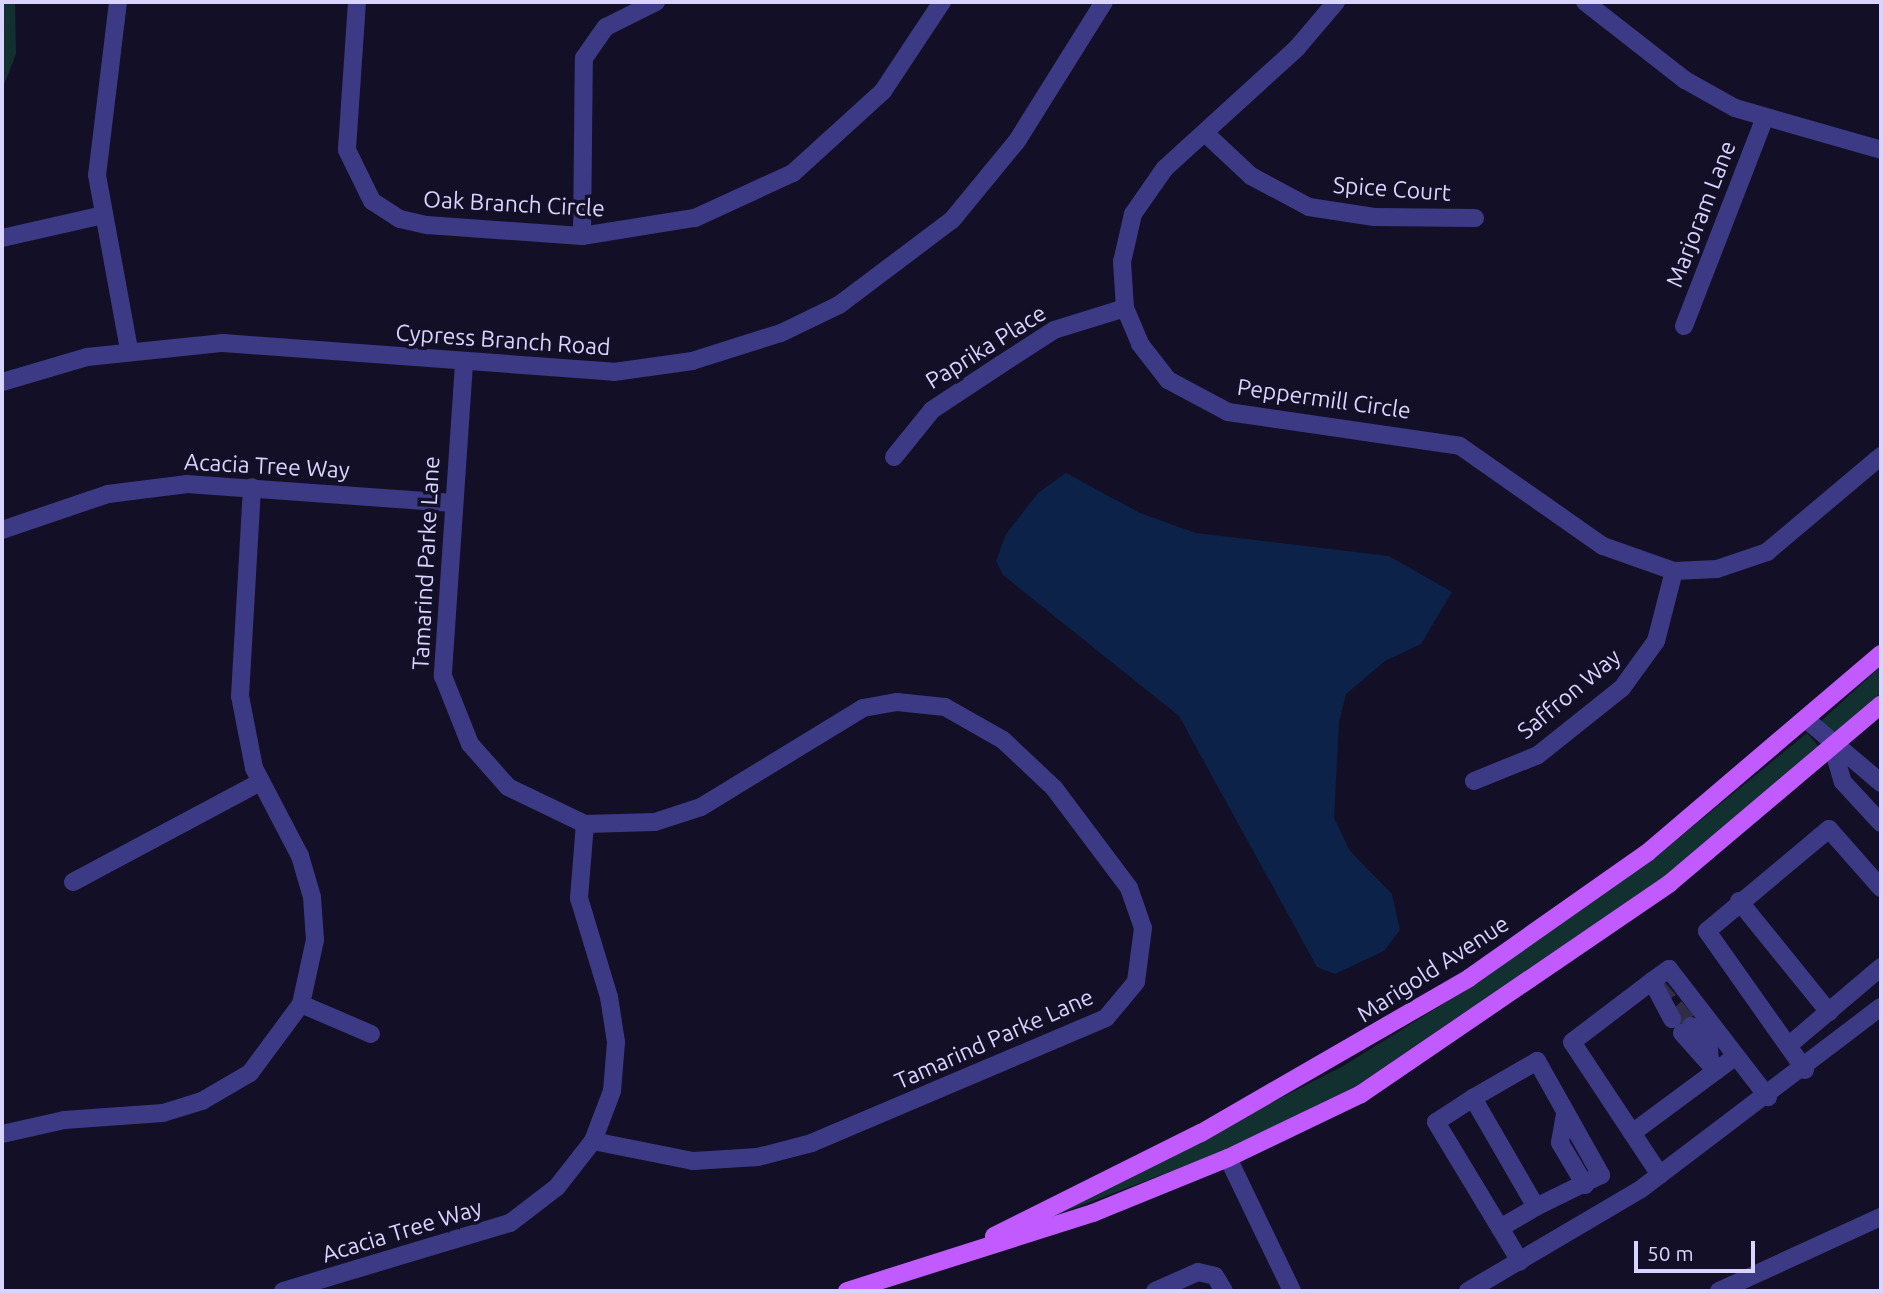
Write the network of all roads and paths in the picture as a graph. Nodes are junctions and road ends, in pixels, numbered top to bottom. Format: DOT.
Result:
graph roads {
  1 [pos="118,2"];
  2 [pos="357,2"];
  3 [pos="656,2"];
  4 [pos="942,2"];
  5 [pos="1104,2"];
  6 [pos="1336,2"];
  7 [pos="1585,2"];
  8 [pos="1764,120"];
  9 [pos="1205,133"];
  10 [pos="1881,150"];
  11 [pos="103,215"];
  12 [pos="1475,219"];
  13 [pos="582,236"];
  14 [pos="2,238"];
  15 [pos="1125,308"];
  16 [pos="1684,326"];
  17 [pos="129,350"];
  18 [pos="464,364"];
  19 [pos="2,382"];
  20 [pos="1881,456"];
  21 [pos="894,457"];
  22 [pos="252,487"];
  23 [pos="453,503"];
  24 [pos="2,530"];
  25 [pos="1674,571"];
  26 [pos="1881,654"];
  27 [pos="1881,705"];
  28 [pos="1808,721"];
  29 [pos="1833,748"];
  30 [pos="1474,781"];
  31 [pos="260,782"];
  32 [pos="1881,782"];
  33 [pos="1881,823"];
  34 [pos="585,824"];
  35 [pos="73,882"];
  36 [pos="1881,888"];
  37 [pos="1739,901"];
  38 [pos="1881,967"];
  39 [pos="1652,981"];
  40 [pos="301,1004"];
  41 [pos="1881,1007"];
  42 [pos="1829,1012"];
  43 [pos="371,1034"];
  44 [pos="1788,1046"];
  45 [pos="1736,1056"];
  46 [pos="1713,1066"];
  47 [pos="1805,1070"];
  48 [pos="1768,1097"];
  49 [pos="1473,1098"];
  50 [pos="1632,1133"];
  51 [pos="2,1134"];
  52 [pos="593,1141"];
  53 [pos="1228,1158"];
  54 [pos="1660,1175"];
  55 [pos="1536,1207"];
  56 [pos="1881,1217"];
  57 [pos="1500,1228"];
  58 [pos="963,1253"];
  59 [pos="1520,1261"];
  60 [pos="887,1285"];
  61 [pos="284,1291"];
  62 [pos="848,1291"];
  63 [pos="1155,1291"];
  64 [pos="1224,1291"];
  65 [pos="1292,1291"];
  66 [pos="1468,1291"];
  67 [pos="1719,1291"];
  1 -- 11 [label="street"];
  2 -- 13 [label="street, Oak Branch Circle"];
  3 -- 13 [label="street"];
  4 -- 13 [label="street, Oak Branch Circle"];
  5 -- 18 [label="street, Cypress Branch Road"];
  6 -- 9 [label="street, Peppermill Circle"];
  7 -- 8 [label="street"];
  8 -- 10 [label="street"];
  8 -- 16 [label="street, Marjoram Lane"];
  9 -- 12 [label="street, Spice Court"];
  9 -- 15 [label="street, Peppermill Circle"];
  11 -- 14 [label="street"];
  11 -- 17 [label="street"];
  15 -- 21 [label="street, Paprika Place"];
  15 -- 25 [label="street, Peppermill Circle"];
  17 -- 18 [label="street, Cypress Branch Road"];
  17 -- 19 [label="street, Cypress Branch Road"];
  18 -- 23 [label="street, Tamarind Parke Lane"];
  20 -- 25 [label="street, Peppermill Circle"];
  22 -- 23 [label="street, Acacia Tree Way"];
  22 -- 24 [label="street, Acacia Tree Way"];
  22 -- 31 [label="street"];
  23 -- 34 [label="street, Tamarind Parke Lane"];
  25 -- 30 [label="street, Saffron Way"];
  26 -- 28 [label="main road, Marigold Avenue"];
  27 -- 29 [label="main road, Marigold Avenue"];
  28 -- 29 [label="street"];
  28 -- 58 [label="main road, Marigold Avenue"];
  29 -- 32 [label="street"];
  29 -- 33 [label="street"];
  29 -- 53 [label="main road, Marigold Avenue"];
  31 -- 35 [label="street"];
  31 -- 40 [label="street"];
  34 -- 52 [label="street, Acacia Tree Way"];
  34 -- 52 [label="street, Tamarind Parke Lane"];
  36 -- 37 [label="street"];
  37 -- 42 [label="street"];
  37 -- 44 [label="street"];
  38 -- 42 [label="street"];
  39 -- 45 [label="street"];
  39 -- 46 [label="street"];
  39 -- 50 [label="street"];
  40 -- 43 [label="street"];
  40 -- 51 [label="street"];
  41 -- 47 [label="street"];
  42 -- 44 [label="street"];
  44 -- 47 [label="street"];
  45 -- 46 [label="street"];
  45 -- 48 [label="street"];
  46 -- 50 [label="street"];
  47 -- 48 [label="street"];
  48 -- 54 [label="street"];
  49 -- 55 [label="street"];
  49 -- 55 [label="street"];
  49 -- 57 [label="street"];
  50 -- 54 [label="street"];
  52 -- 61 [label="street, Acacia Tree Way"];
  53 -- 58 [label="main road, Marigold Avenue"];
  53 -- 65 [label="street"];
  54 -- 59 [label="street"];
  55 -- 57 [label="street"];
  56 -- 67 [label="street"];
  57 -- 59 [label="street"];
  58 -- 60 [label="main road, Marigold Avenue"];
  59 -- 66 [label="street"];
  60 -- 62 [label="main road, Marigold Avenue"];
  63 -- 64 [label="street"];
}
